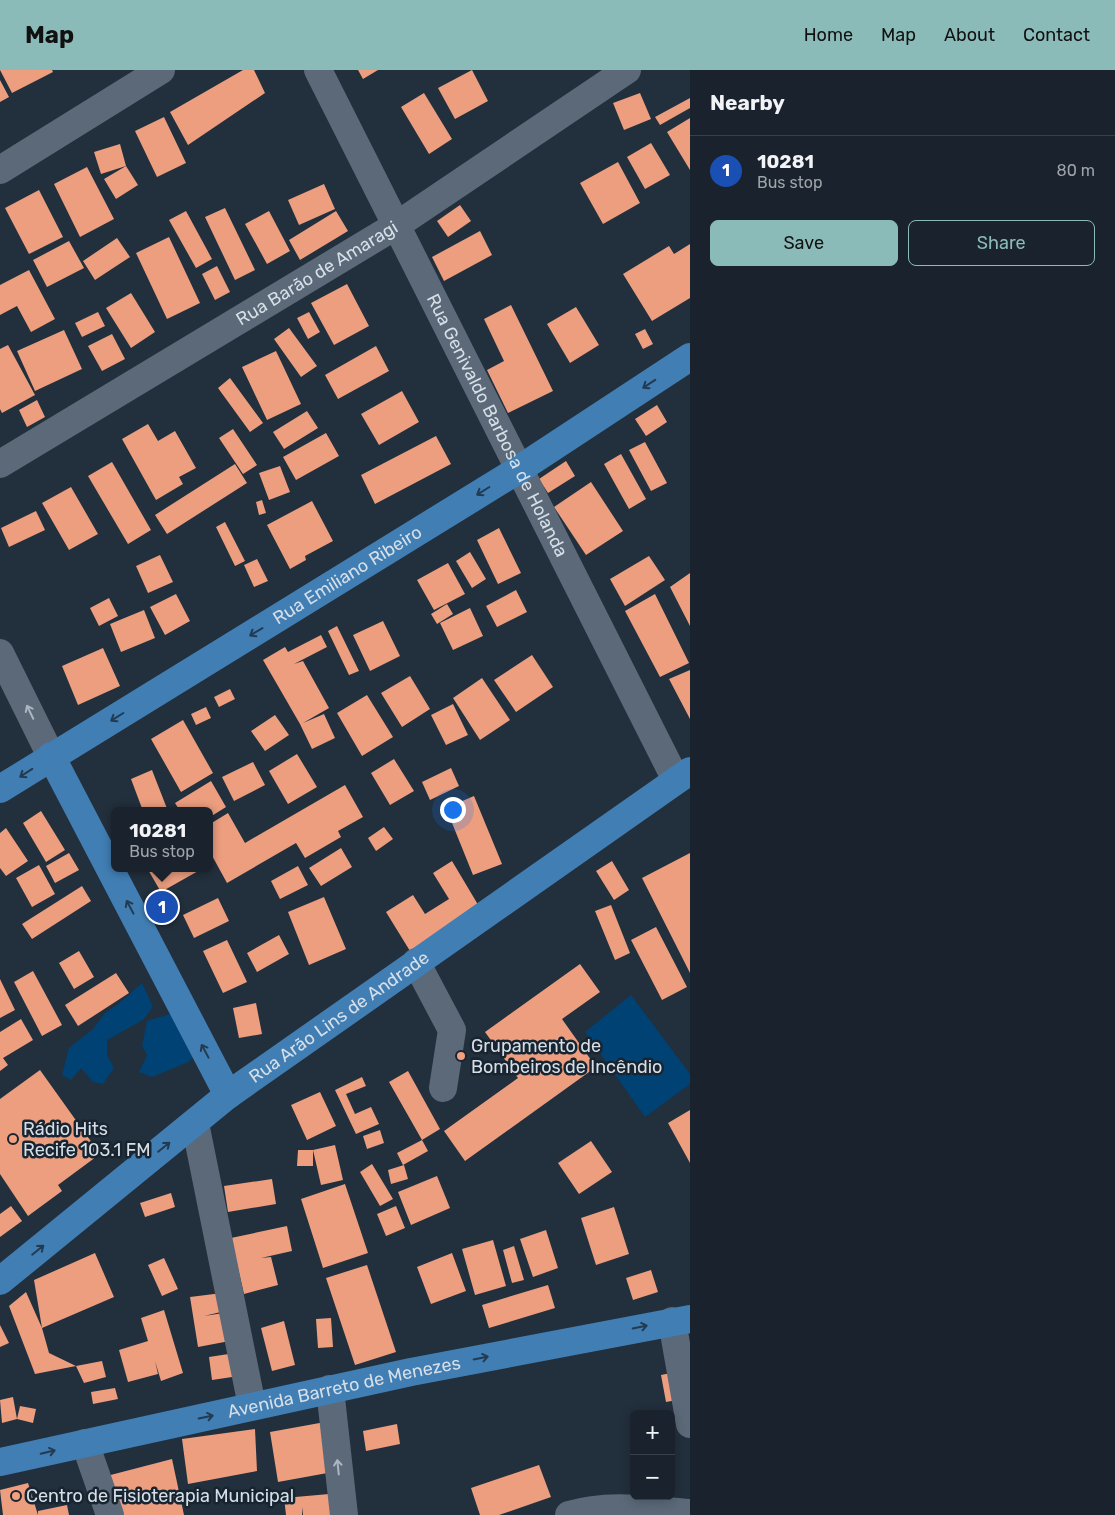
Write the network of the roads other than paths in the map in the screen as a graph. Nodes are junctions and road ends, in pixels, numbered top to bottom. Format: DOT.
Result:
graph roads {
  1 [pos="161,70"];
  2 [pos="318,70"];
  3 [pos="627,70"];
  4 [pos="0,170"];
  5 [pos="397,225"];
  6 [pos="690,357"];
  7 [pos="0,464"];
  8 [pos="518,470"];
  9 [pos="0,653"];
  10 [pos="51,756"];
  11 [pos="683,775"];
  12 [pos="0,789"];
  13 [pos="111,871"];
  14 [pos="112,872"];
  15 [pos="416,962"];
  16 [pos="443,1088"];
  17 [pos="228,1094"];
  18 [pos="195,1122"];
  19 [pos="0,1280"];
  20 [pos="681,1320"];
  21 [pos="330,1389"];
  22 [pos="252,1406"];
  23 [pos="690,1424"];
  24 [pos="86,1443"];
  25 [pos="0,1462"];
  26 [pos="690,1513"];
  27 [pos="110,1515"];
  28 [pos="344,1515"];
  29 [pos="569,1515"];
  1 -- 4 [label="street"];
  2 -- 5 [label="street, Rua Genivaldo Barbosa de Holanda"];
  3 -- 5 [label="street, Rua Barão de Amaragi"];
  5 -- 7 [label="street, Rua Barão de Amaragi"];
  5 -- 8 [label="street, Rua Genivaldo Barbosa de Holanda"];
  6 -- 8 [label="main road, Rua Emiliano Ribeiro, one-way"];
  8 -- 10 [label="main road, Rua Emiliano Ribeiro, one-way"];
  8 -- 11 [label="street, Rua Genivaldo Barbosa de Holanda"];
  10 -- 9 [label="street, one-way"];
  10 -- 12 [label="main road, Rua Emiliano Ribeiro, one-way"];
  13 -- 10 [label="main road, one-way"];
  11 -- 15 [label="main road, Rua Arão Lins de Andrade"];
  17 -- 14 [label="main road, one-way"];
  15 -- 16 [label="street"];
  15 -- 17 [label="main road, Rua Arão Lins de Andrade"];
  17 -- 18 [label="main road, Rua Arão Lins de Andrade"];
  19 -- 18 [label="main road, Rua Arão Lins de Andrade, one-way"];
  18 -- 22 [label="street"];
  21 -- 20 [label="main road, Avenida Barreto de Menezes, one-way"];
  20 -- 23 [label="street"];
  21 -- 22 [label="main road, Avenida Barreto de Menezes"];
  28 -- 21 [label="street, one-way"];
  24 -- 22 [label="main road, Avenida Barreto de Menezes, one-way"];
  25 -- 24 [label="main road, Avenida Barreto de Menezes, one-way"];
  24 -- 27 [label="street"];
  26 -- 29 [label="street"];
}
